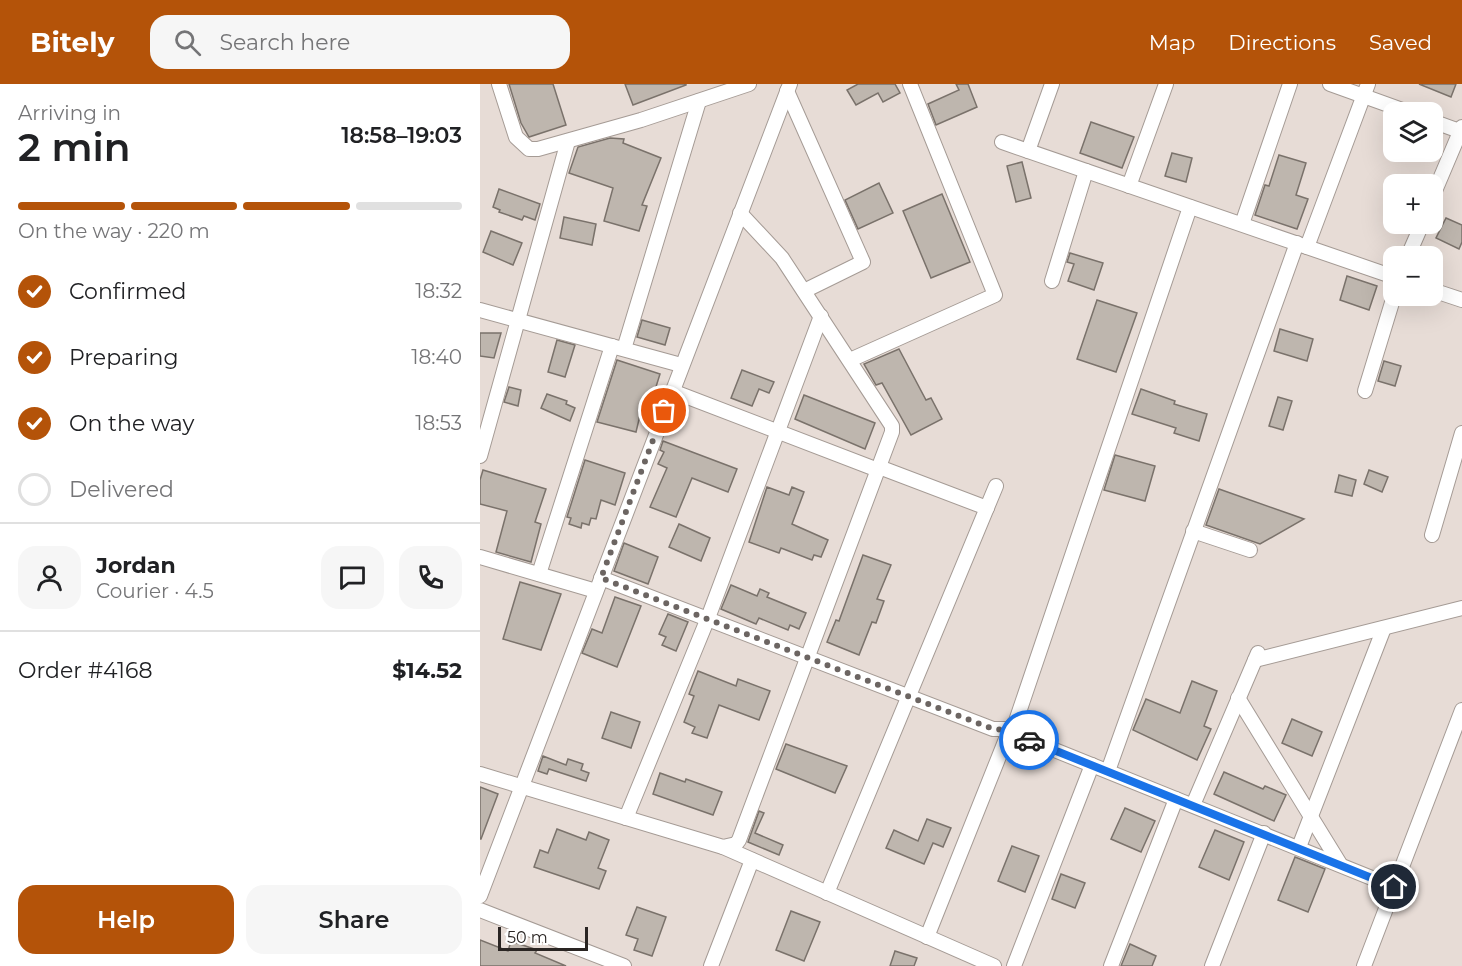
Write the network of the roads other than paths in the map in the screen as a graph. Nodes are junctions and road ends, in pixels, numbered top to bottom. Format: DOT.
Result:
graph roads {
  1 [pos="499,84"];
  2 [pos="749,84"];
  3 [pos="910,84"];
  4 [pos="1052,84"];
  5 [pos="1166,84"];
  6 [pos="1290,84"];
  7 [pos="1330,84"];
  8 [pos="788,87"];
  9 [pos="1366,90"];
  10 [pos="699,101"];
  11 [pos="1389,102"];
  12 [pos="1443,124"];
  13 [pos="1461,130"];
  14 [pos="568,141"];
  15 [pos="1002,142"];
  16 [pos="1028,151"];
  17 [pos="1086,171"];
  18 [pos="1442,174"];
  19 [pos="1129,186"];
  20 [pos="1190,207"];
  21 [pos="740,213"];
  22 [pos="1242,224"];
  23 [pos="1302,245"];
  24 [pos="1383,273"];
  25 [pos="1052,281"];
  26 [pos="804,291"];
  27 [pos="1443,294"];
  28 [pos="1462,300"];
  29 [pos="1391,306"];
  30 [pos="480,309"];
  31 [pos="821,316"];
  32 [pos="519,320"];
  33 [pos="618,348"];
  34 [pos="850,360"];
  35 [pos="681,365"];
  36 [pos="672,391"];
  37 [pos="1365,391"];
  38 [pos="778,433"];
  39 [pos="1462,433"];
  40 [pos="480,456"];
  41 [pos="879,468"];
  42 [pos="996,486"];
  43 [pos="987,508"];
  44 [pos="1193,531"];
  45 [pos="1431,535"];
  46 [pos="1250,550"];
  47 [pos="480,557"];
  48 [pos="539,574"];
  49 [pos="598,584"];
  50 [pos="1462,608"];
  51 [pos="708,618"];
  52 [pos="1384,628"];
  53 [pos="808,657"];
  54 [pos="909,696"];
  55 [pos="1239,698"];
  56 [pos="1462,710"];
  57 [pos="1008,730"];
  58 [pos="1456,745"];
  59 [pos="1092,765"];
  60 [pos="1108,771"];
  61 [pos="480,774"];
  62 [pos="522,786"];
  63 [pos="1176,799"];
  64 [pos="1193,805"];
  65 [pos="1311,817"];
  66 [pos="626,818"];
  67 [pos="1264,833"];
  68 [pos="723,847"];
  69 [pos="1299,847"];
  70 [pos="752,860"];
  71 [pos="1340,864"];
  72 [pos="1394,887"];
  73 [pos="827,893"];
  74 [pos="480,896"];
  75 [pos="480,910"];
  76 [pos="927,937"];
  77 [pos="989,965"];
  78 [pos="624,966"];
  79 [pos="711,966"];
  80 [pos="1014,966"];
  81 [pos="1111,966"];
  82 [pos="1212,966"];
  83 [pos="1364,966"];
  1 -- 14 [label="street"];
  2 -- 10 [label="street"];
  3 -- 34 [label="street"];
  4 -- 16 [label="street"];
  5 -- 19 [label="street"];
  6 -- 22 [label="street"];
  7 -- 9 [label="street"];
  8 -- 21 [label="street"];
  8 -- 26 [label="street"];
  9 -- 11 [label="street"];
  9 -- 23 [label="street"];
  10 -- 14 [label="street"];
  10 -- 33 [label="street"];
  12 -- 13 [label="street"];
  13 -- 18 [label="street"];
  14 -- 32 [label="street"];
  15 -- 16 [label="street"];
  16 -- 17 [label="street"];
  17 -- 19 [label="street"];
  17 -- 25 [label="street"];
  19 -- 20 [label="street"];
  20 -- 22 [label="street"];
  20 -- 57 [label="street"];
  21 -- 26 [label="street"];
  21 -- 35 [label="street"];
  22 -- 23 [label="street"];
  23 -- 24 [label="street"];
  23 -- 44 [label="street"];
  26 -- 31 [label="street"];
  27 -- 28 [label="street"];
  29 -- 37 [label="street"];
  30 -- 32 [label="street"];
  31 -- 34 [label="street"];
  31 -- 38 [label="street"];
  32 -- 33 [label="street"];
  32 -- 40 [label="street"];
  33 -- 35 [label="street"];
  33 -- 48 [label="street"];
  34 -- 41 [label="street"];
  35 -- 36 [label="street"];
  36 -- 38 [label="street"];
  36 -- 49 [label="street"];
  38 -- 41 [label="street"];
  38 -- 51 [label="street"];
  39 -- 45 [label="street"];
  41 -- 43 [label="street"];
  41 -- 53 [label="street"];
  42 -- 43 [label="street"];
  43 -- 54 [label="street"];
  44 -- 46 [label="street"];
  44 -- 60 [label="street"];
  47 -- 48 [label="street"];
  48 -- 49 [label="street"];
  49 -- 51 [label="street"];
  49 -- 62 [label="street"];
  50 -- 52 [label="street"];
  51 -- 53 [label="street"];
  51 -- 66 [label="street"];
  52 -- 55 [label="street"];
  52 -- 65 [label="street"];
  53 -- 54 [label="street"];
  53 -- 68 [label="street"];
  54 -- 57 [label="street"];
  54 -- 73 [label="street"];
  55 -- 64 [label="street"];
  55 -- 65 [label="street"];
  56 -- 58 [label="street"];
  57 -- 59 [label="street"];
  57 -- 76 [label="street"];
  58 -- 72 [label="street"];
  59 -- 60 [label="street"];
  59 -- 80 [label="street"];
  60 -- 63 [label="street"];
  61 -- 62 [label="street"];
  62 -- 66 [label="street"];
  62 -- 74 [label="street"];
  63 -- 64 [label="street"];
  63 -- 81 [label="street"];
  64 -- 67 [label="street"];
  65 -- 69 [label="street"];
  65 -- 71 [label="street"];
  66 -- 68 [label="street"];
  67 -- 69 [label="street"];
  67 -- 82 [label="street"];
  68 -- 70 [label="street"];
  69 -- 71 [label="street"];
  70 -- 73 [label="street"];
  70 -- 79 [label="street"];
  71 -- 72 [label="street"];
  72 -- 83 [label="street"];
  73 -- 76 [label="street"];
  75 -- 78 [label="street"];
  76 -- 77 [label="street"];
}
